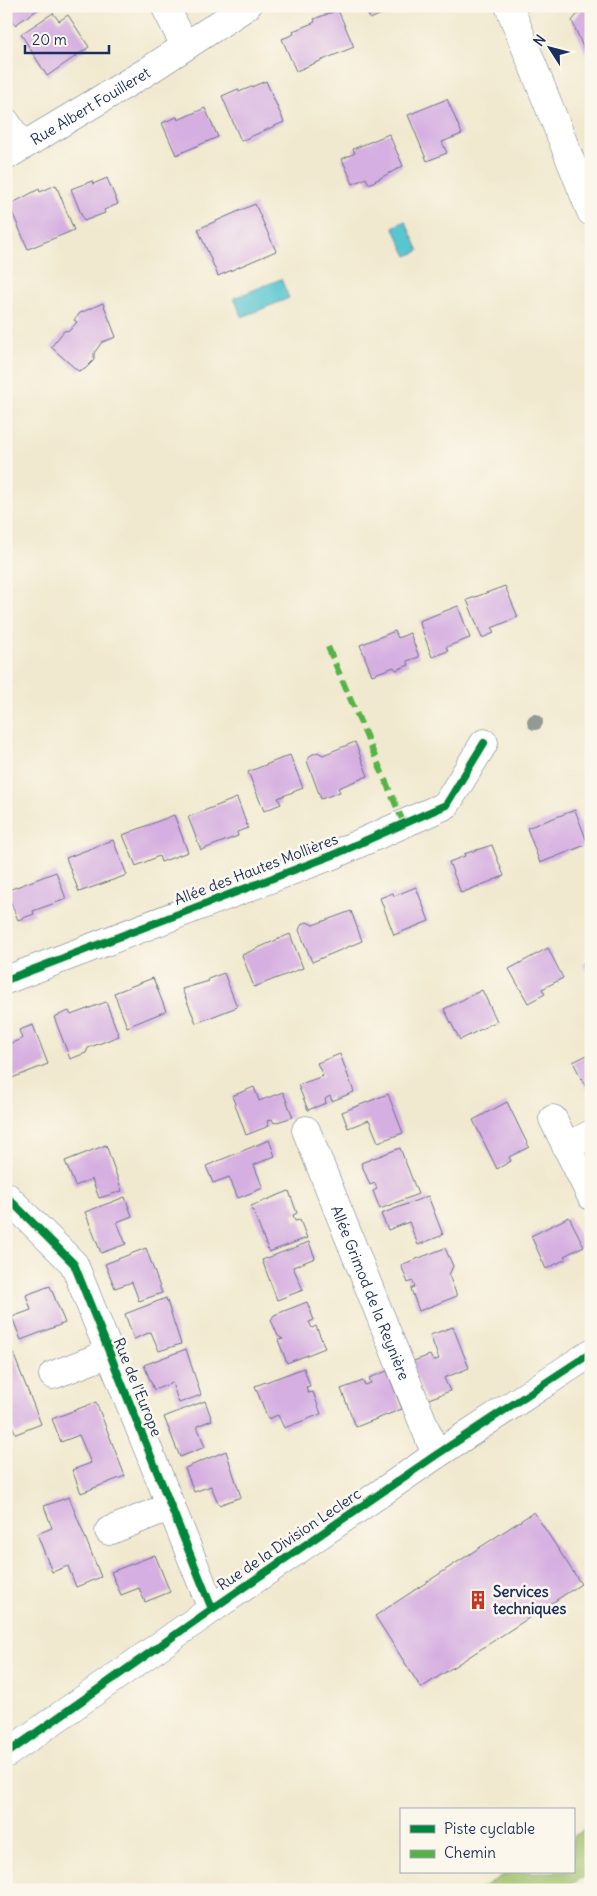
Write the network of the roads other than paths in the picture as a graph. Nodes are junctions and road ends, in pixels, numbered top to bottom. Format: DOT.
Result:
graph roads {
  1 [pos="164,6"];
  2 [pos="247,6"];
  3 [pos="508,6"];
  4 [pos="185,46"];
  5 [pos="6,122"];
  6 [pos="14,151"];
  7 [pos="591,212"];
  8 [pos="484,743"];
  9 [pos="6,980"];
  10 [pos="552,1119"];
  11 [pos="306,1130"];
  12 [pos="591,1134"];
  13 [pos="566,1147"];
  14 [pos="6,1196"];
  15 [pos="591,1196"];
  16 [pos="110,1352"];
  17 [pos="591,1352"];
  18 [pos="53,1375"];
  19 [pos="436,1455"];
  20 [pos="171,1506"];
  21 [pos="108,1531"];
  22 [pos="212,1609"];
  23 [pos="6,1754"];
  1 -- 4 [label="street"];
  2 -- 4 [label="street, Rue Albert Fouilleret"];
  3 -- 7 [label="street"];
  4 -- 6 [label="street, Rue Albert Fouilleret"];
  5 -- 6 [label="street"];
  8 -- 9 [label="street, Allée des Hautes Mollières"];
  10 -- 13 [label="street"];
  11 -- 19 [label="street, Allée Grimod de la Reynière"];
  12 -- 13 [label="street"];
  13 -- 15 [label="street"];
  14 -- 16 [label="street, Rue de l'Europe"];
  16 -- 18 [label="street"];
  16 -- 20 [label="street, Rue de l'Europe"];
  17 -- 19 [label="street, Rue de la Division Leclerc"];
  19 -- 22 [label="street, Rue de la Division Leclerc"];
  20 -- 21 [label="street"];
  20 -- 22 [label="street, Rue de l'Europe"];
  22 -- 23 [label="street, Rue de la Division Leclerc"];
}
